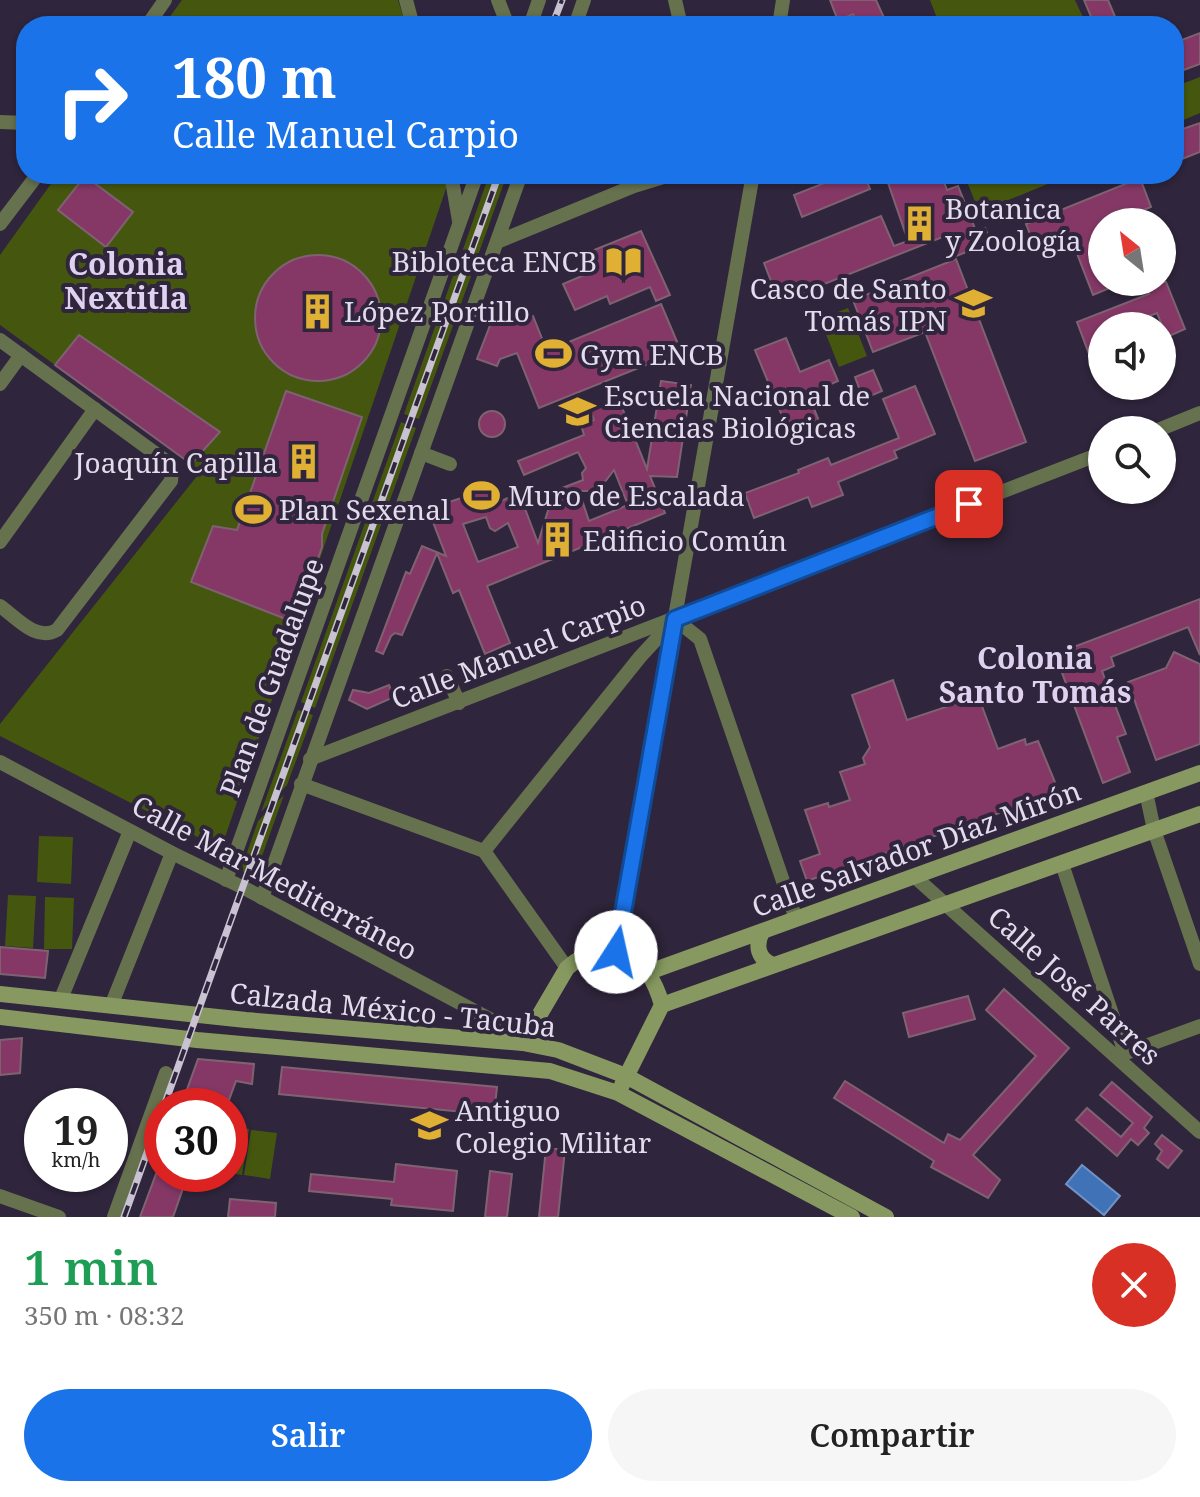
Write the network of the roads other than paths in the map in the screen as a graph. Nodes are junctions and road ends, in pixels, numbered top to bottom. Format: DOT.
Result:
graph roads {
  1 [pos="30,184"];
  2 [pos="453,184"];
  3 [pos="473,184"];
  4 [pos="517,184"];
  5 [pos="623,184"];
  6 [pos="751,184"];
  7 [pos="0,224"];
  8 [pos="459,224"];
  9 [pos="497,242"];
  10 [pos="0,340"];
  11 [pos="21,355"];
  12 [pos="0,384"];
  13 [pos="95,409"];
  14 [pos="1200,413"];
  15 [pos="1176,423"];
  16 [pos="421,453"];
  17 [pos="1088,458"];
  18 [pos="450,464"];
  19 [pos="0,542"];
  20 [pos="0,606"];
  21 [pos="675,619"];
  22 [pos="447,676"];
  23 [pos="459,703"];
  24 [pos="310,759"];
  25 [pos="0,762"];
  26 [pos="1200,773"];
  27 [pos="301,784"];
  28 [pos="1146,792"];
  29 [pos="1200,814"];
  30 [pos="1154,830"];
  31 [pos="130,831"];
  32 [pos="484,851"];
  33 [pos="172,853"];
  34 [pos="1062,864"];
  35 [pos="915,877"];
  36 [pos="226,880"];
  37 [pos="262,898"];
  38 [pos="944,904"];
  39 [pos="796,919"];
  40 [pos="762,932"];
  41 [pos="616,952"];
  42 [pos="1200,964"];
  43 [pos="773,965"];
  44 [pos="567,968"];
  45 [pos="649,972"];
  46 [pos="0,994"];
  47 [pos="60,1001"];
  48 [pos="662,1005"];
  49 [pos="111,1006"];
  50 [pos="148,1009"];
  51 [pos="0,1017"];
  52 [pos="246,1020"];
  53 [pos="1200,1026"];
  54 [pos="146,1033"];
  55 [pos="238,1043"];
  56 [pos="523,1043"];
  57 [pos="1121,1055"];
  58 [pos="166,1073"];
  59 [pos="626,1076"];
  60 [pos="618,1093"];
  61 [pos="1200,1132"];
  62 [pos="0,1196"];
  63 [pos="59,1217"];
  64 [pos="114,1217"];
  65 [pos="852,1217"];
  66 [pos="886,1217"];
  1 -- 7 [label="street"];
  2 -- 8 [label="street"];
  3 -- 8 [label="street, Plan de Guadalupe"];
  4 -- 9 [label="street"];
  5 -- 9 [label="street"];
  6 -- 21 [label="street"];
  8 -- 36 [label="street, Plan de Guadalupe"];
  9 -- 16 [label="street"];
  10 -- 11 [label="street"];
  11 -- 12 [label="street"];
  11 -- 13 [label="street"];
  13 -- 19 [label="street"];
  13 -- 20 [label="street"];
  14 -- 15 [label="street"];
  16 -- 18 [label="street"];
  16 -- 24 [label="street"];
  17 -- 21 [label="street, Calle Manuel Carpio"];
  21 -- 23 [label="street, Calle Manuel Carpio"];
  21 -- 32 [label="street"];
  21 -- 39 [label="street"];
  21 -- 41 [label="street"];
  22 -- 23 [label="street"];
  23 -- 24 [label="street, Calle Manuel Carpio"];
  24 -- 27 [label="street"];
  25 -- 31 [label="street, Calle Mar Mediterráneo"];
  26 -- 28 [label="main road, Calle Salvador Díaz Mirón"];
  27 -- 32 [label="street"];
  27 -- 37 [label="street"];
  28 -- 30 [label="street"];
  28 -- 35 [label="main road, Calle Salvador Díaz Mirón"];
  29 -- 30 [label="main road"];
  30 -- 34 [label="main road"];
  30 -- 42 [label="street"];
  31 -- 33 [label="street, Calle Mar Mediterráneo"];
  31 -- 47 [label="street"];
  32 -- 44 [label="street"];
  33 -- 36 [label="street, Calle Mar Mediterráneo"];
  33 -- 49 [label="street"];
  34 -- 38 [label="main road"];
  34 -- 57 [label="street"];
  35 -- 38 [label="street, Calle José Parres"];
  35 -- 39 [label="main road, Calle Salvador Díaz Mirón"];
  36 -- 37 [label="street, Calle Mar Mediterráneo"];
  37 -- 56 [label="street, Calle Mar Mediterráneo"];
  38 -- 43 [label="main road"];
  38 -- 57 [label="street, Calle José Parres"];
  39 -- 40 [label="main road, Calle Salvador Díaz Mirón"];
  40 -- 43 [label="main road"];
  40 -- 45 [label="main road, Calle Salvador Díaz Mirón"];
  41 -- 44 [label="main road"];
  41 -- 45 [label="main road"];
  43 -- 48 [label="main road"];
  44 -- 56 [label="main road"];
  45 -- 48 [label="main road"];
  46 -- 47 [label="main road, Calzada México - Tacuba"];
  47 -- 49 [label="main road, Calzada México - Tacuba"];
  48 -- 59 [label="main road"];
  49 -- 50 [label="main road, Calzada México - Tacuba"];
  50 -- 52 [label="main road, Calzada México - Tacuba"];
  50 -- 54 [label="main road"];
  51 -- 54 [label="main road, Calzada México - Tacuba"];
  52 -- 55 [label="main road"];
  52 -- 56 [label="main road, Calzada México - Tacuba"];
  53 -- 57 [label="street"];
  54 -- 55 [label="main road, Calzada México - Tacuba"];
  55 -- 60 [label="main road, Calzada México - Tacuba"];
  56 -- 59 [label="main road, Calzada México - Tacuba"];
  57 -- 61 [label="street, Calle José Parres"];
  58 -- 64 [label="street"];
  59 -- 60 [label="main road"];
  59 -- 66 [label="main road, Calzada México - Tacuba"];
  60 -- 65 [label="main road, Calzada México - Tacuba"];
  62 -- 63 [label="street"];
}
